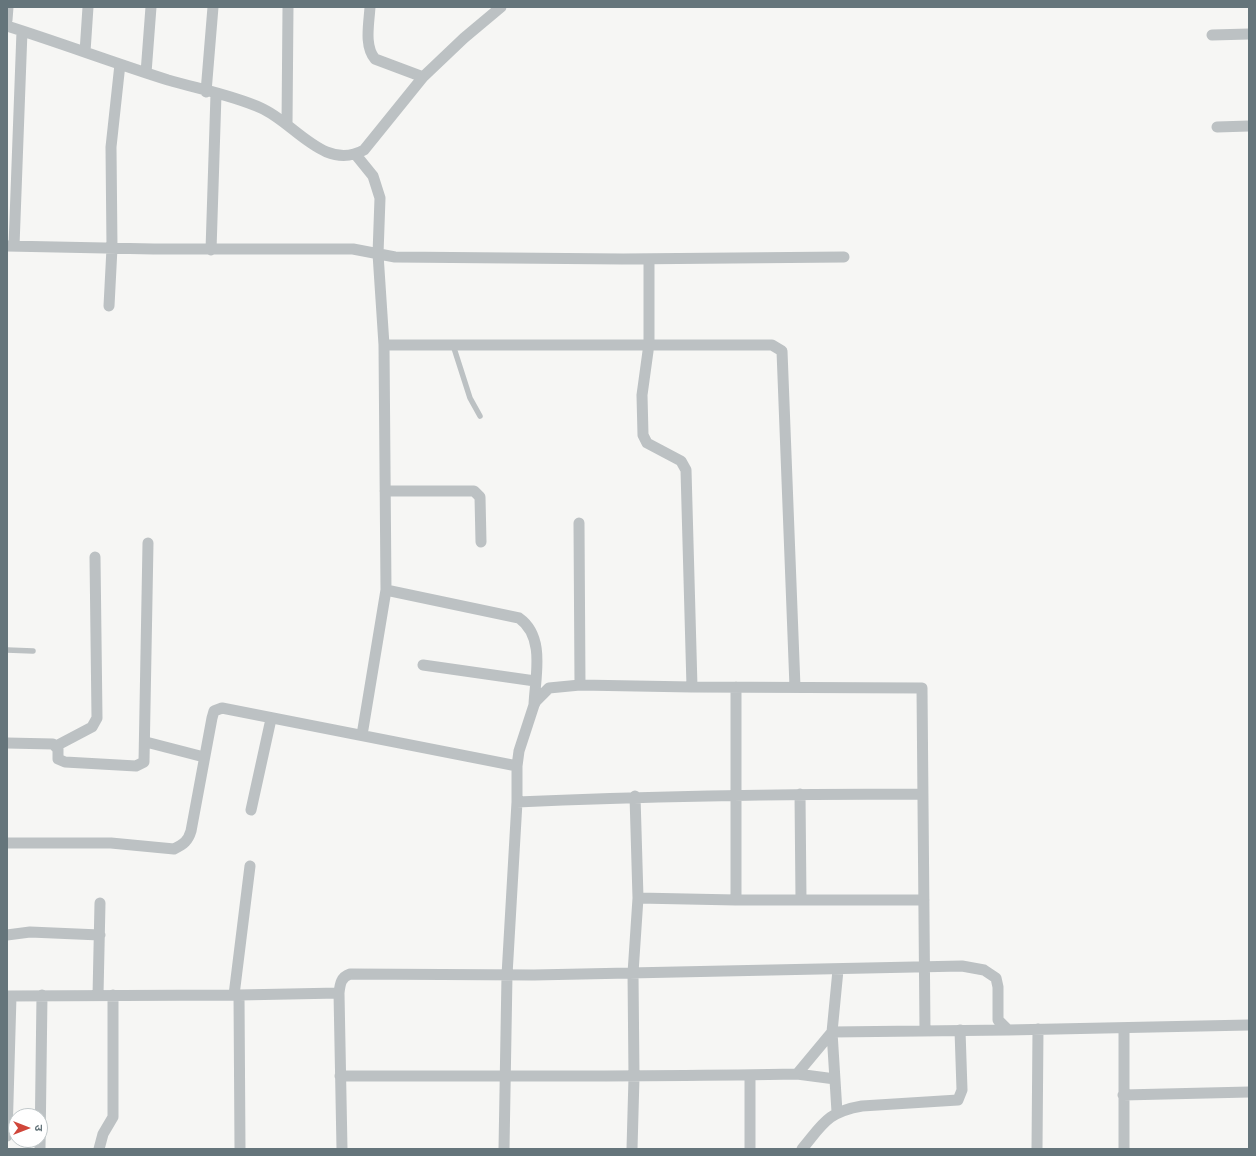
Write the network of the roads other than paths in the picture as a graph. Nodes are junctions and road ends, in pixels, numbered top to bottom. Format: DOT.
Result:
graph roads {
  1 [pos="8,7"];
  2 [pos="88,7"];
  3 [pos="151,7"];
  4 [pos="213,7"];
  5 [pos="288,7"];
  6 [pos="370,7"];
  7 [pos="501,7"];
  8 [pos="7,20"];
  9 [pos="7,26"];
  10 [pos="22,30"];
  11 [pos="1249,34"];
  12 [pos="1212,35"];
  13 [pos="85,52"];
  14 [pos="120,64"];
  15 [pos="146,73"];
  16 [pos="423,77"];
  17 [pos="211,93"];
  18 [pos="287,125"];
  19 [pos="1249,126"];
  20 [pos="1216,127"];
  21 [pos="356,155"];
  22 [pos="10,246"];
  23 [pos="112,248"];
  24 [pos="211,250"];
  25 [pos="378,254"];
  26 [pos="844,257"];
  27 [pos="649,259"];
  28 [pos="109,306"];
  29 [pos="384,344"];
  30 [pos="453,344"];
  31 [pos="649,344"];
  32 [pos="480,416"];
  33 [pos="385,491"];
  34 [pos="579,523"];
  35 [pos="481,542"];
  36 [pos="148,543"];
  37 [pos="95,557"];
  38 [pos="386,590"];
  39 [pos="7,650"];
  40 [pos="33,651"];
  41 [pos="423,665"];
  42 [pos="535,681"];
  43 [pos="580,685"];
  44 [pos="692,687"];
  45 [pos="736,687"];
  46 [pos="795,687"];
  47 [pos="534,705"];
  48 [pos="272,719"];
  49 [pos="362,735"];
  50 [pos="146,742"];
  51 [pos="7,743"];
  52 [pos="56,746"];
  53 [pos="204,757"];
  54 [pos="517,766"];
  55 [pos="736,794"];
  56 [pos="800,794"];
  57 [pos="924,794"];
  58 [pos="635,796"];
  59 [pos="517,802"];
  60 [pos="252,810"];
  61 [pos="7,843"];
  62 [pos="250,866"];
  63 [pos="638,898"];
  64 [pos="736,900"];
  65 [pos="801,900"];
  66 [pos="924,900"];
  67 [pos="100,903"];
  68 [pos="7,935"];
  69 [pos="100,935"];
  70 [pos="925,968"];
  71 [pos="838,970"];
  72 [pos="633,973"];
  73 [pos="507,975"];
  74 [pos="339,993"];
  75 [pos="42,995"];
  76 [pos="98,995"];
  77 [pos="113,995"];
  78 [pos="237,995"];
  79 [pos="9,996"];
  80 [pos="1249,1025"];
  81 [pos="1124,1028"];
  82 [pos="1038,1029"];
  83 [pos="960,1030"];
  84 [pos="1008,1030"];
  85 [pos="925,1031"];
  86 [pos="832,1032"];
  87 [pos="797,1074"];
  88 [pos="750,1075"];
  89 [pos="340,1076"];
  90 [pos="506,1076"];
  91 [pos="634,1077"];
  92 [pos="835,1079"];
  93 [pos="1249,1092"];
  94 [pos="1123,1095"];
  95 [pos="837,1112"];
  96 [pos="7,1136"];
  97 [pos="40,1149"];
  98 [pos="99,1149"];
  99 [pos="240,1149"];
  100 [pos="342,1149"];
  101 [pos="504,1149"];
  102 [pos="632,1149"];
  103 [pos="750,1149"];
  104 [pos="802,1149"];
  105 [pos="1037,1149"];
  106 [pos="1124,1149"];
  1 -- 8 [label="street"];
  2 -- 13 [label="street"];
  3 -- 15 [label="street"];
  4 -- 17 [label="street"];
  5 -- 18 [label="street"];
  6 -- 16 [label="street"];
  7 -- 16 [label="street"];
  9 -- 10 [label="street"];
  10 -- 13 [label="street"];
  10 -- 22 [label="street"];
  11 -- 12 [label="street"];
  13 -- 14 [label="street"];
  14 -- 15 [label="street"];
  14 -- 23 [label="street"];
  15 -- 17 [label="street"];
  16 -- 21 [label="street"];
  17 -- 18 [label="street"];
  17 -- 24 [label="street"];
  18 -- 21 [label="street"];
  19 -- 20 [label="street"];
  21 -- 25 [label="street"];
  22 -- 23 [label="street"];
  23 -- 24 [label="street"];
  23 -- 28 [label="street"];
  24 -- 25 [label="street"];
  25 -- 27 [label="street"];
  25 -- 29 [label="street"];
  26 -- 27 [label="street"];
  27 -- 31 [label="street"];
  29 -- 30 [label="street"];
  29 -- 33 [label="street"];
  30 -- 31 [label="street"];
  30 -- 32 [label="lane"];
  31 -- 44 [label="street"];
  31 -- 46 [label="street"];
  33 -- 35 [label="street"];
  33 -- 38 [label="street"];
  34 -- 43 [label="street"];
  36 -- 50 [label="street"];
  37 -- 52 [label="street"];
  38 -- 42 [label="street"];
  38 -- 49 [label="street"];
  39 -- 40 [label="lane"];
  41 -- 42 [label="street"];
  42 -- 47 [label="street"];
  43 -- 44 [label="street"];
  43 -- 47 [label="street"];
  44 -- 45 [label="street"];
  45 -- 46 [label="street"];
  45 -- 55 [label="street"];
  46 -- 57 [label="street"];
  47 -- 54 [label="street"];
  48 -- 49 [label="street"];
  48 -- 53 [label="street"];
  48 -- 60 [label="street"];
  49 -- 54 [label="street"];
  50 -- 52 [label="street"];
  50 -- 53 [label="street"];
  51 -- 52 [label="street"];
  53 -- 61 [label="street"];
  54 -- 59 [label="street"];
  55 -- 56 [label="street"];
  55 -- 58 [label="street"];
  55 -- 64 [label="street"];
  56 -- 57 [label="street"];
  56 -- 65 [label="street"];
  57 -- 66 [label="street"];
  58 -- 59 [label="street"];
  58 -- 63 [label="street"];
  59 -- 73 [label="street"];
  62 -- 78 [label="street"];
  63 -- 64 [label="street"];
  63 -- 72 [label="street"];
  64 -- 65 [label="street"];
  65 -- 66 [label="street"];
  66 -- 70 [label="street"];
  67 -- 69 [label="street"];
  68 -- 69 [label="street"];
  69 -- 76 [label="street"];
  70 -- 71 [label="street"];
  70 -- 84 [label="street"];
  70 -- 85 [label="street"];
  71 -- 72 [label="street"];
  71 -- 86 [label="street"];
  72 -- 73 [label="street"];
  72 -- 91 [label="street"];
  73 -- 74 [label="street"];
  73 -- 90 [label="street"];
  74 -- 78 [label="street"];
  74 -- 89 [label="street"];
  75 -- 76 [label="street"];
  75 -- 79 [label="street"];
  75 -- 97 [label="street"];
  76 -- 77 [label="street"];
  77 -- 78 [label="street"];
  77 -- 98 [label="street"];
  78 -- 99 [label="street"];
  79 -- 96 [label="street"];
  80 -- 81 [label="street"];
  81 -- 82 [label="street"];
  81 -- 94 [label="street"];
  82 -- 84 [label="street"];
  82 -- 105 [label="street"];
  83 -- 84 [label="street"];
  83 -- 85 [label="street"];
  83 -- 95 [label="street"];
  85 -- 86 [label="street"];
  86 -- 87 [label="street"];
  86 -- 92 [label="street"];
  87 -- 88 [label="street"];
  87 -- 92 [label="street"];
  88 -- 91 [label="street"];
  88 -- 103 [label="street"];
  89 -- 90 [label="street"];
  89 -- 100 [label="street"];
  90 -- 91 [label="street"];
  90 -- 101 [label="street"];
  91 -- 102 [label="street"];
  92 -- 95 [label="street"];
  93 -- 94 [label="street"];
  94 -- 106 [label="street"];
  95 -- 104 [label="street"];
}
